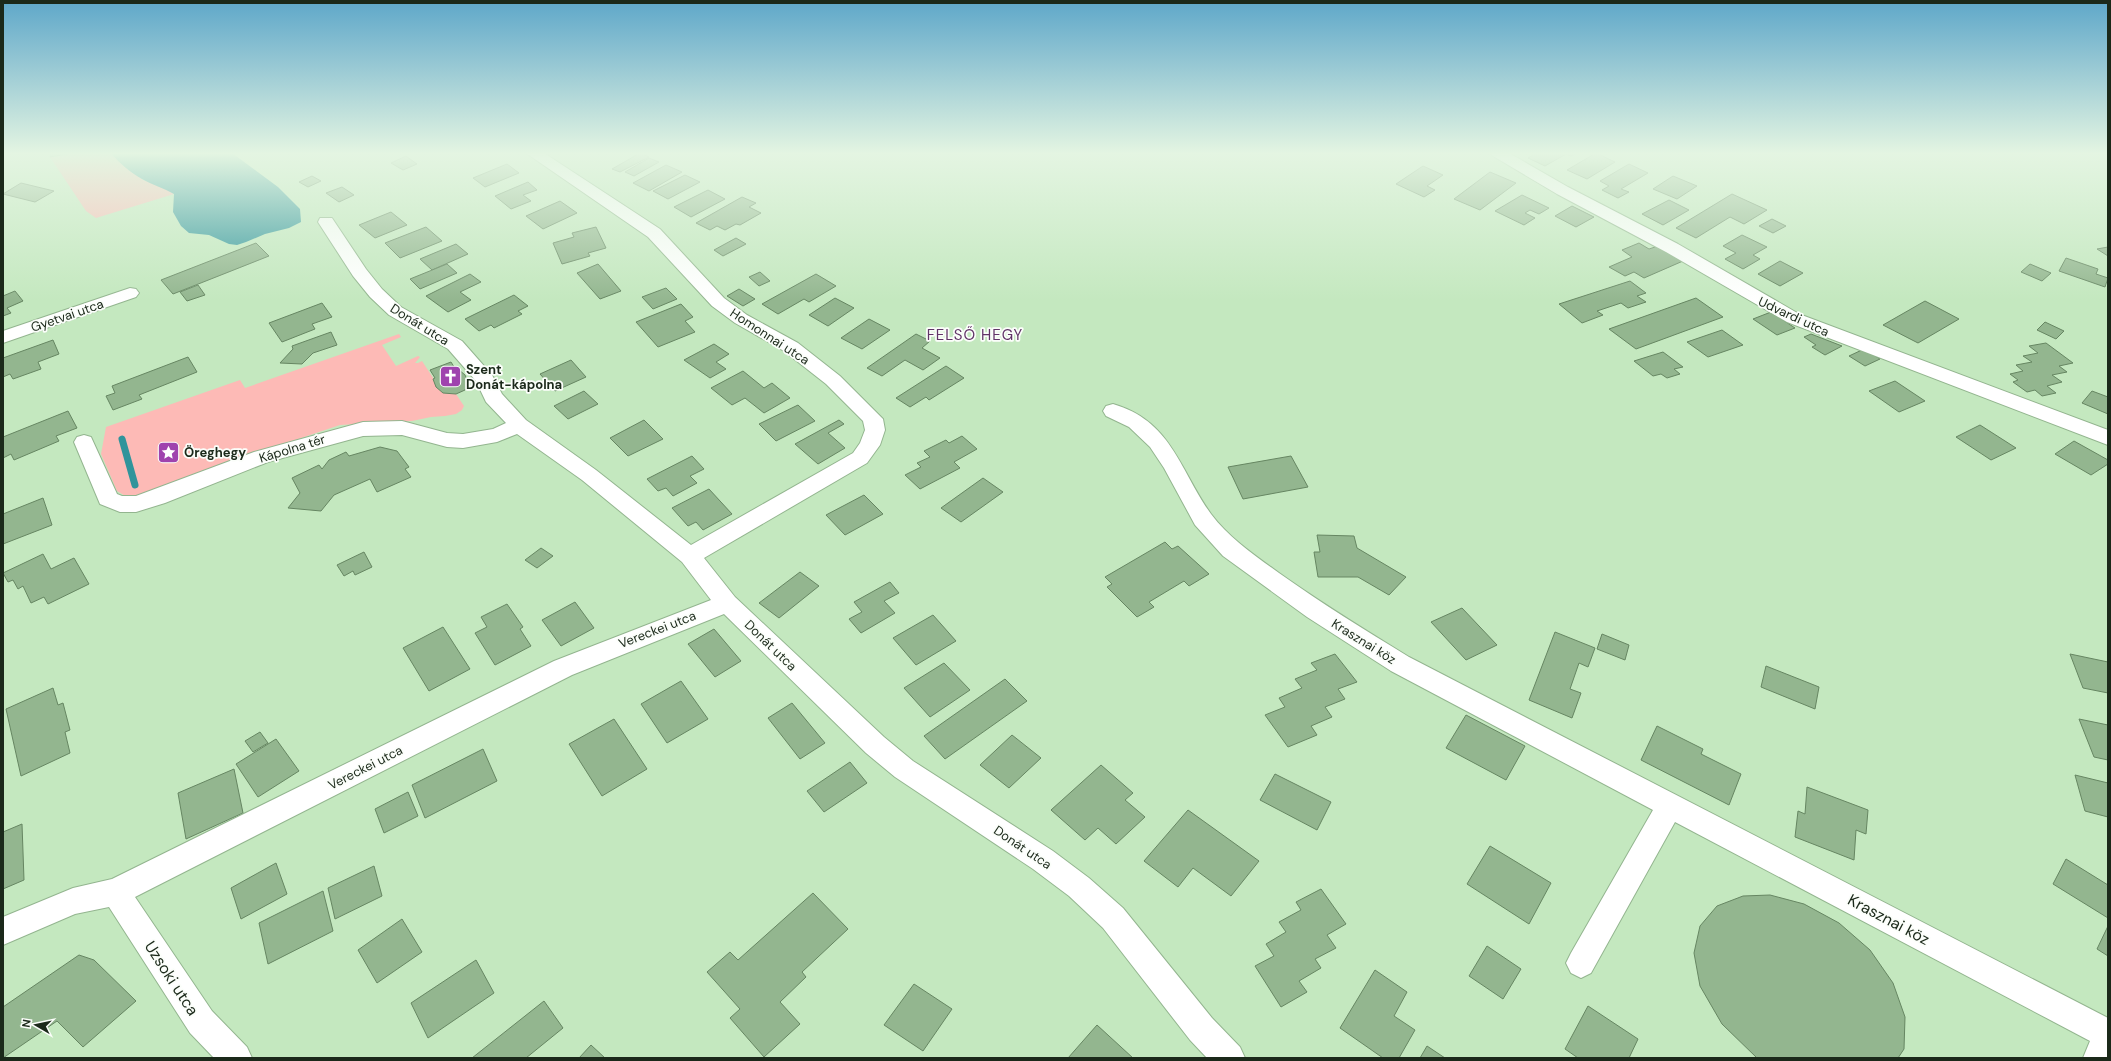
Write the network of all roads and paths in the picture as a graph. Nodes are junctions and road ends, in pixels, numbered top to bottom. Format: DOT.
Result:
graph roads {
  1 [pos="608,203"];
  2 [pos="1584,203"];
  3 [pos="326,222"];
  4 [pos="130,293"];
  5 [pos="3,337"];
  6 [pos="1112,411"];
  7 [pos="519,425"];
  8 [pos="2108,438"];
  9 [pos="84,442"];
  10 [pos="690,556"];
  11 [pos="727,602"];
  12 [pos="1671,804"];
  13 [pos="116,892"];
  14 [pos="3,931"];
  15 [pos="1582,963"];
  16 [pos="2105,1042"];
  17 [pos="236,1058"];
  18 [pos="1230,1058"];
  1 -- 10 [label="street, Homonnai utca"];
  2 -- 8 [label="street, Udvardi utca"];
  3 -- 7 [label="street, Donát utca"];
  4 -- 5 [label="street, Gyetvai utca"];
  6 -- 12 [label="street, Krasznai köz"];
  7 -- 9 [label="street, Kápolna tér"];
  7 -- 10 [label="street, Donát utca"];
  10 -- 11 [label="street, Donát utca"];
  11 -- 13 [label="street, Vereckei utca"];
  11 -- 18 [label="street, Donát utca"];
  12 -- 15 [label="street"];
  12 -- 16 [label="street, Krasznai köz"];
  13 -- 14 [label="street, Vereckei utca"];
  13 -- 17 [label="street, Uzsoki utca"];
}
